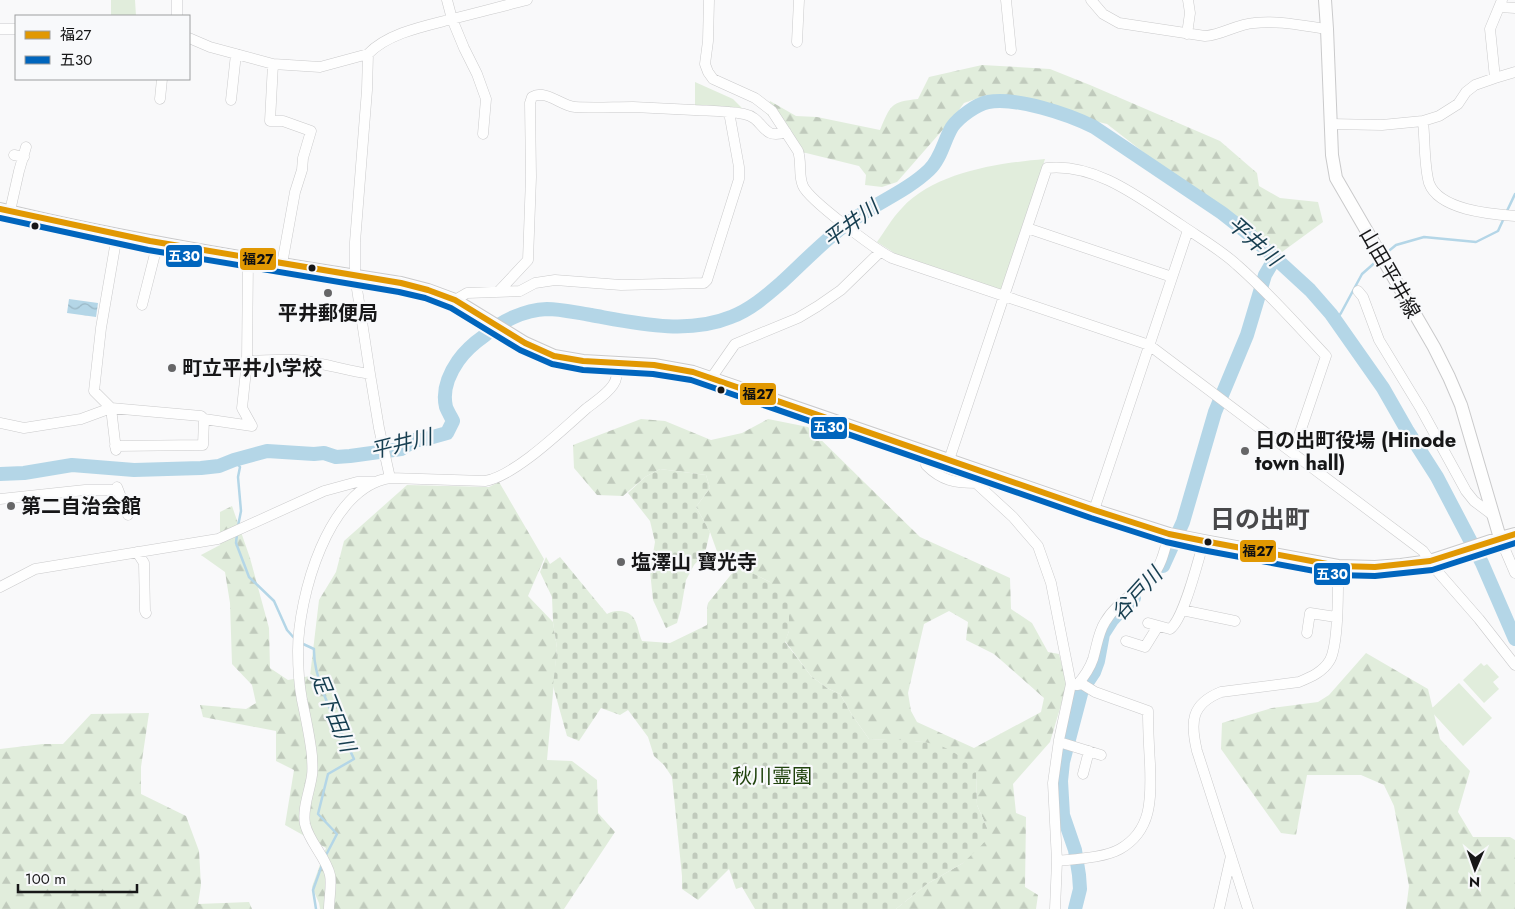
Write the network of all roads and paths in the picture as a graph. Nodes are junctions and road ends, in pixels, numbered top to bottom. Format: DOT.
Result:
graph roads {
  1 [pos="177,0"];
  2 [pos="447,0"];
  3 [pos="527,0"];
  4 [pos="709,0"];
  5 [pos="799,0"];
  6 [pos="1006,0"];
  7 [pos="1091,0"];
  8 [pos="1188,0"];
  9 [pos="1325,0"];
  10 [pos="1501,4"];
  11 [pos="1515,8"];
  12 [pos="176,15"];
  13 [pos="452,19"];
  14 [pos="0,29"];
  15 [pos="15,29"];
  16 [pos="1327,29"];
  17 [pos="1188,34"];
  18 [pos="190,38"];
  19 [pos="797,42"];
  20 [pos="1011,50"];
  21 [pos="236,54"];
  22 [pos="368,54"];
  23 [pos="273,64"];
  24 [pos="1515,72"];
  25 [pos="1496,78"];
  26 [pos="162,80"];
  27 [pos="160,99"];
  28 [pos="231,100"];
  29 [pos="729,112"];
  30 [pos="1423,121"];
  31 [pos="1330,124"];
  32 [pos="786,132"];
  33 [pos="483,134"];
  34 [pos="21,153"];
  35 [pos="5,210"];
  36 [pos="1514,216"];
  37 [pos="1027,228"];
  38 [pos="1188,230"];
  39 [pos="117,235"];
  40 [pos="158,242"];
  41 [pos="877,250"];
  42 [pos="248,259"];
  43 [pos="282,264"];
  44 [pos="355,276"];
  45 [pos="1172,277"];
  46 [pos="499,291"];
  47 [pos="1359,293"];
  48 [pos="1004,297"];
  49 [pos="455,300"];
  50 [pos="142,305"];
  51 [pos="1149,345"];
  52 [pos="247,361"];
  53 [pos="617,363"];
  54 [pos="370,374"];
  55 [pos="712,377"];
  56 [pos="111,408"];
  57 [pos="204,419"];
  58 [pos="0,423"];
  59 [pos="928,452"];
  60 [pos="1293,453"];
  61 [pos="949,460"];
  62 [pos="980,477"];
  63 [pos="390,478"];
  64 [pos="375,482"];
  65 [pos="0,499"];
  66 [pos="1094,510"];
  67 [pos="128,514"];
  68 [pos="1494,516"];
  69 [pos="1515,533"];
  70 [pos="1169,534"];
  71 [pos="1496,539"];
  72 [pos="1204,541"];
  73 [pos="137,552"];
  74 [pos="1430,561"];
  75 [pos="1338,566"];
  76 [pos="1515,572"];
  77 [pos="0,587"];
  78 [pos="1182,610"];
  79 [pos="146,613"];
  80 [pos="1336,617"];
  81 [pos="1235,621"];
  82 [pos="1307,633"];
  83 [pos="1126,641"];
  84 [pos="1515,665"];
  85 [pos="1074,684"];
  86 [pos="1066,744"];
  87 [pos="1089,751"];
  88 [pos="1101,754"];
  89 [pos="1083,774"];
  90 [pos="1231,855"];
  91 [pos="1057,861"];
  92 [pos="329,909"];
  93 [pos="1055,909"];
  94 [pos="1219,909"];
  95 [pos="1248,909"];
  1 -- 12 [label="street"];
  2 -- 13 [label="street"];
  3 -- 13 [label="street"];
  4 -- 32 [label="street"];
  5 -- 19 [label="street"];
  6 -- 20 [label="street"];
  7 -- 17 [label="street"];
  8 -- 17 [label="street"];
  9 -- 16 [label="main road, 山田平井線"];
  10 -- 11 [label="street"];
  10 -- 25 [label="street"];
  13 -- 22 [label="street"];
  13 -- 33 [label="street"];
  14 -- 15 [label="street"];
  16 -- 17 [label="street"];
  16 -- 31 [label="main road, 山田平井線"];
  18 -- 21 [label="street"];
  21 -- 23 [label="street"];
  21 -- 28 [label="street"];
  22 -- 23 [label="street"];
  22 -- 44 [label="street"];
  23 -- 43 [label="street"];
  24 -- 25 [label="street"];
  25 -- 30 [label="street"];
  26 -- 27 [label="street"];
  29 -- 32 [label="street"];
  29 -- 46 [label="street"];
  29 -- 46 [label="street"];
  30 -- 31 [label="street"];
  30 -- 36 [label="street"];
  31 -- 68 [label="main road, 山田平井線"];
  32 -- 41 [label="street"];
  34 -- 35 [label="street"];
  35 -- 39 [label="main road"];
  37 -- 38 [label="street"];
  37 -- 45 [label="street"];
  37 -- 48 [label="street"];
  38 -- 45 [label="street"];
  38 -- 60 [label="street"];
  39 -- 40 [label="main road"];
  39 -- 56 [label="street"];
  40 -- 42 [label="main road"];
  40 -- 50 [label="street"];
  41 -- 48 [label="street"];
  41 -- 55 [label="street"];
  42 -- 43 [label="main road"];
  42 -- 52 [label="street"];
  43 -- 44 [label="main road"];
  44 -- 49 [label="main road"];
  44 -- 54 [label="street"];
  45 -- 51 [label="street"];
  46 -- 49 [label="street"];
  47 -- 68 [label="street"];
  48 -- 51 [label="street"];
  48 -- 61 [label="street"];
  49 -- 53 [label="main road"];
  51 -- 60 [label="street"];
  51 -- 66 [label="street"];
  52 -- 54 [label="street"];
  52 -- 57 [label="street"];
  53 -- 55 [label="main road"];
  53 -- 63 [label="street"];
  54 -- 63 [label="street"];
  55 -- 59 [label="main road"];
  56 -- 57 [label="street"];
  56 -- 57 [label="street"];
  56 -- 58 [label="street"];
  59 -- 61 [label="main road"];
  59 -- 62 [label="street"];
  60 -- 74 [label="street"];
  61 -- 62 [label="main road"];
  62 -- 66 [label="main road"];
  62 -- 85 [label="street"];
  63 -- 64 [label="street"];
  64 -- 73 [label="street"];
  64 -- 92 [label="street"];
  65 -- 67 [label="street"];
  66 -- 70 [label="main road"];
  68 -- 71 [label="main road, 山田平井線"];
  69 -- 71 [label="main road"];
  70 -- 72 [label="main road"];
  70 -- 85 [label="street"];
  71 -- 74 [label="main road"];
  71 -- 76 [label="street"];
  72 -- 75 [label="main road"];
  72 -- 78 [label="street"];
  73 -- 77 [label="street"];
  73 -- 79 [label="street"];
  74 -- 75 [label="main road"];
  74 -- 84 [label="street"];
  75 -- 80 [label="street"];
  78 -- 81 [label="street"];
  78 -- 83 [label="street"];
  80 -- 82 [label="street"];
  80 -- 90 [label="street"];
  85 -- 86 [label="street"];
  85 -- 91 [label="street"];
  86 -- 87 [label="street"];
  86 -- 91 [label="street"];
  87 -- 88 [label="street"];
  87 -- 89 [label="street"];
  90 -- 94 [label="street"];
  90 -- 95 [label="street"];
  91 -- 93 [label="street"];
}
